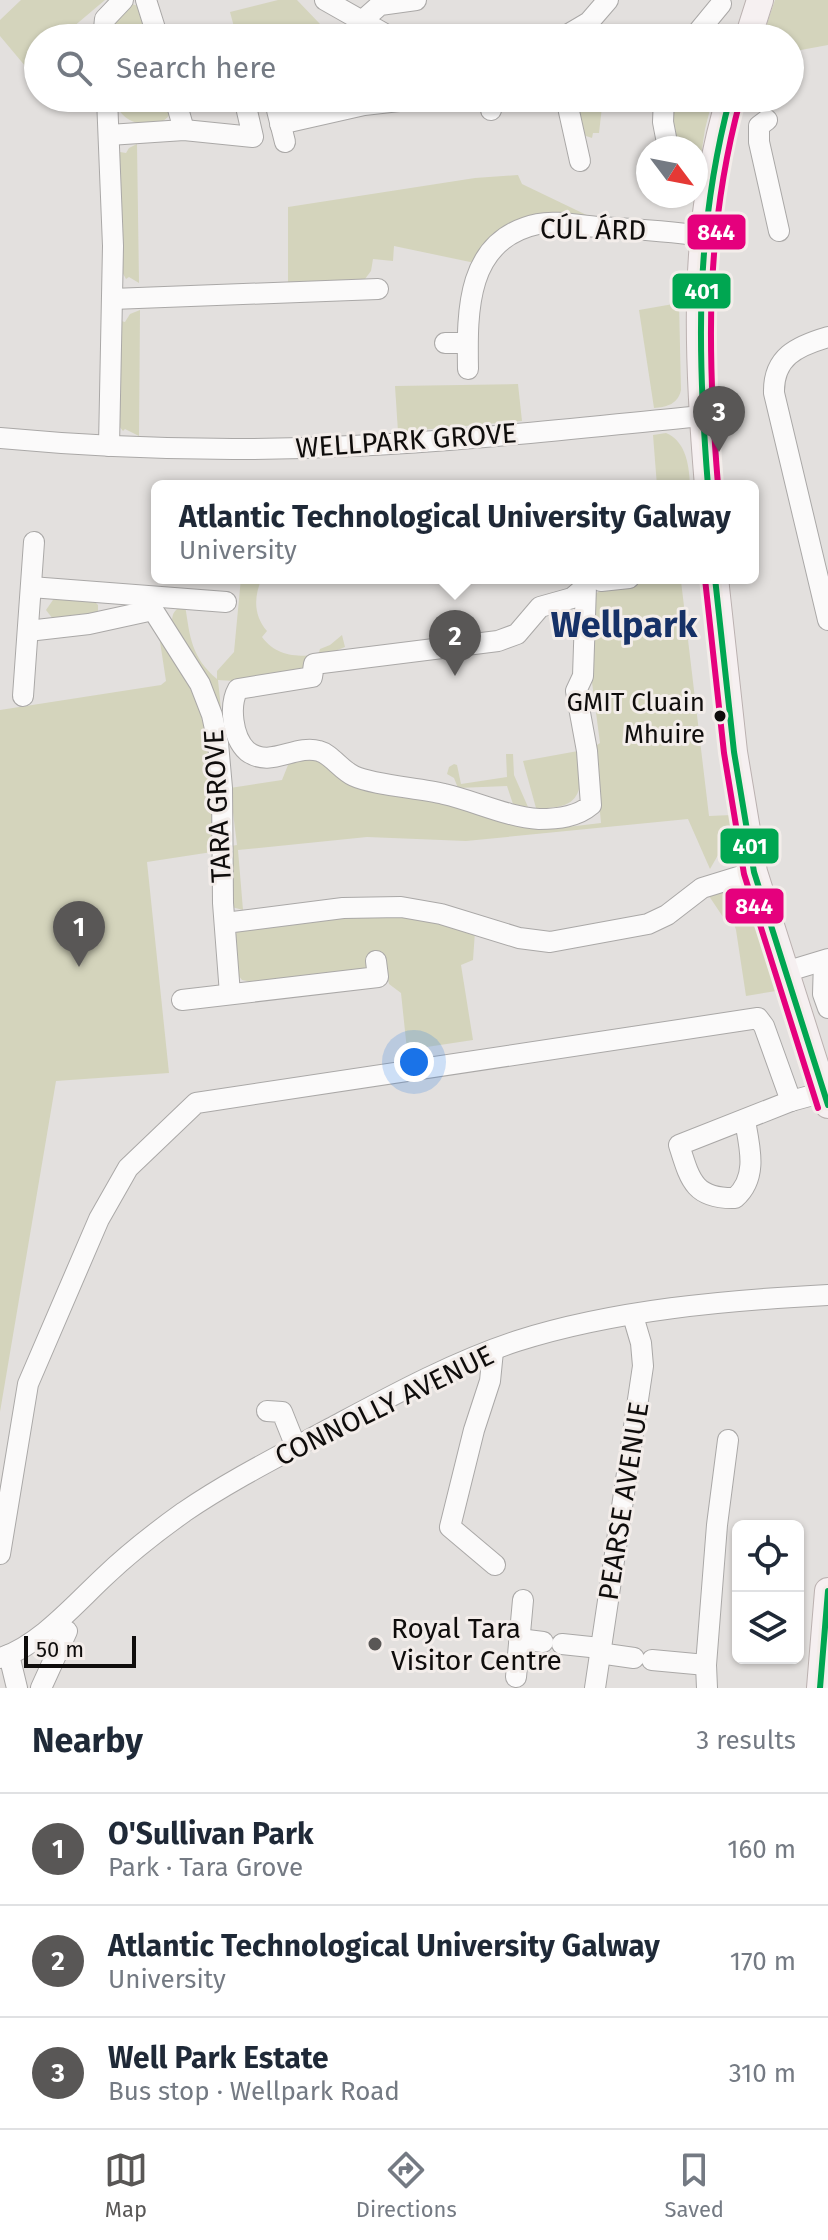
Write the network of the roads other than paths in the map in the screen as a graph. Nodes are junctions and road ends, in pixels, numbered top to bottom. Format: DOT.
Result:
graph roads {
  1 [pos="123,0"];
  2 [pos="146,0"];
  3 [pos="325,0"];
  4 [pos="416,0"];
  5 [pos="608,0"];
  6 [pos="719,2"];
  7 [pos="363,20"];
  8 [pos="754,20"];
  9 [pos="103,24"];
  10 [pos="154,24"];
  11 [pos="369,24"];
  12 [pos="586,24"];
  13 [pos="703,24"];
  14 [pos="108,112"];
  15 [pos="179,112"];
  16 [pos="247,112"];
  17 [pos="335,112"];
  18 [pos="569,112"];
  19 [pos="663,112"];
  20 [pos="727,112"];
  21 [pos="767,120"];
  22 [pos="281,125"];
  23 [pos="184,130"];
  24 [pos="109,135"];
  25 [pos="666,136"];
  26 [pos="580,161"];
  27 [pos="779,231"];
  28 [pos="703,236"];
  29 [pos="378,289"];
  30 [pos="112,299"];
  31 [pos="828,337"];
  32 [pos="445,343"];
  33 [pos="467,343"];
  34 [pos="468,369"];
  35 [pos="702,416"];
  36 [pos="0,438"];
  37 [pos="109,446"];
  38 [pos="707,480"];
  39 [pos="34,542"];
  40 [pos="588,584"];
  41 [pos="592,584"];
  42 [pos="716,584"];
  43 [pos="31,587"];
  44 [pos="825,591"];
  45 [pos="226,602"];
  46 [pos="153,603"];
  47 [pos="828,620"];
  48 [pos="28,631"];
  49 [pos="23,696"];
  50 [pos="754,872"];
  51 [pos="225,923"];
  52 [pos="826,960"];
  53 [pos="376,961"];
  54 [pos="785,972"];
  55 [pos="230,994"];
  56 [pos="182,1000"];
  57 [pos="828,1008"];
  58 [pos="825,1086"];
  59 [pos="791,1101"];
  60 [pos="745,1121"];
  61 [pos="828,1295"];
  62 [pos="633,1316"];
  63 [pos="493,1351"];
  64 [pos="267,1411"];
  65 [pos="728,1440"];
  66 [pos="296,1447"];
  67 [pos="0,1554"];
  68 [pos="495,1565"];
  69 [pos="828,1591"];
  70 [pos="523,1600"];
  71 [pos="67,1631"];
  72 [pos="519,1639"];
  73 [pos="600,1650"];
  74 [pos="5,1657"];
  75 [pos="706,1665"];
  76 [pos="516,1677"];
  77 [pos="17,1688"];
  78 [pos="41,1688"];
  79 [pos="595,1688"];
  80 [pos="707,1688"];
  81 [pos="820,1688"];
  1 -- 9 [label="street"];
  2 -- 10 [label="street"];
  3 -- 7 [label="street"];
  4 -- 7 [label="street"];
  5 -- 12 [label="street"];
  6 -- 8 [label="street"];
  6 -- 13 [label="street"];
  7 -- 11 [label="street"];
  14 -- 24 [label="street"];
  15 -- 23 [label="street"];
  16 -- 23 [label="street"];
  17 -- 22 [label="street"];
  18 -- 26 [label="street"];
  19 -- 25 [label="street"];
  20 -- 28 [label="main road"];
  21 -- 27 [label="street"];
  23 -- 24 [label="street"];
  24 -- 30 [label="street"];
  28 -- 33 [label="street, CÚL ÁRD"];
  28 -- 35 [label="main road"];
  29 -- 30 [label="street"];
  30 -- 37 [label="street"];
  31 -- 44 [label="street"];
  32 -- 33 [label="street"];
  33 -- 34 [label="street, CÚL ÁRD"];
  35 -- 37 [label="street, WELLPARK GROVE"];
  35 -- 38 [label="main road"];
  36 -- 37 [label="street, WELLPARK GROVE"];
  39 -- 43 [label="street"];
  40 -- 41 [label="street"];
  42 -- 50 [label="main road"];
  43 -- 46 [label="street"];
  43 -- 48 [label="street"];
  44 -- 47 [label="street"];
  45 -- 46 [label="street"];
  46 -- 48 [label="street"];
  46 -- 51 [label="street, TARA GROVE"];
  48 -- 49 [label="street"];
  50 -- 51 [label="street, TARA GROVE"];
  50 -- 54 [label="main road"];
  51 -- 55 [label="street, TARA GROVE"];
  52 -- 54 [label="street"];
  52 -- 57 [label="street"];
  53 -- 55 [label="street"];
  54 -- 58 [label="main road"];
  55 -- 56 [label="street"];
  58 -- 59 [label="street"];
  59 -- 60 [label="street"];
  59 -- 67 [label="street"];
  60 -- 60 [label="street"];
  61 -- 62 [label="street, CONNOLLY AVENUE"];
  62 -- 63 [label="street, CONNOLLY AVENUE"];
  62 -- 73 [label="street, PEARSE AVENUE"];
  63 -- 66 [label="street, CONNOLLY AVENUE"];
  63 -- 68 [label="street"];
  64 -- 66 [label="street"];
  65 -- 75 [label="street"];
  66 -- 74 [label="street, CONNOLLY AVENUE"];
  69 -- 81 [label="main road"];
  70 -- 72 [label="street"];
  71 -- 78 [label="street"];
  72 -- 73 [label="street"];
  72 -- 76 [label="street"];
  73 -- 75 [label="street"];
  73 -- 79 [label="street, PEARSE AVENUE"];
  74 -- 77 [label="street"];
  75 -- 80 [label="street"];
}
